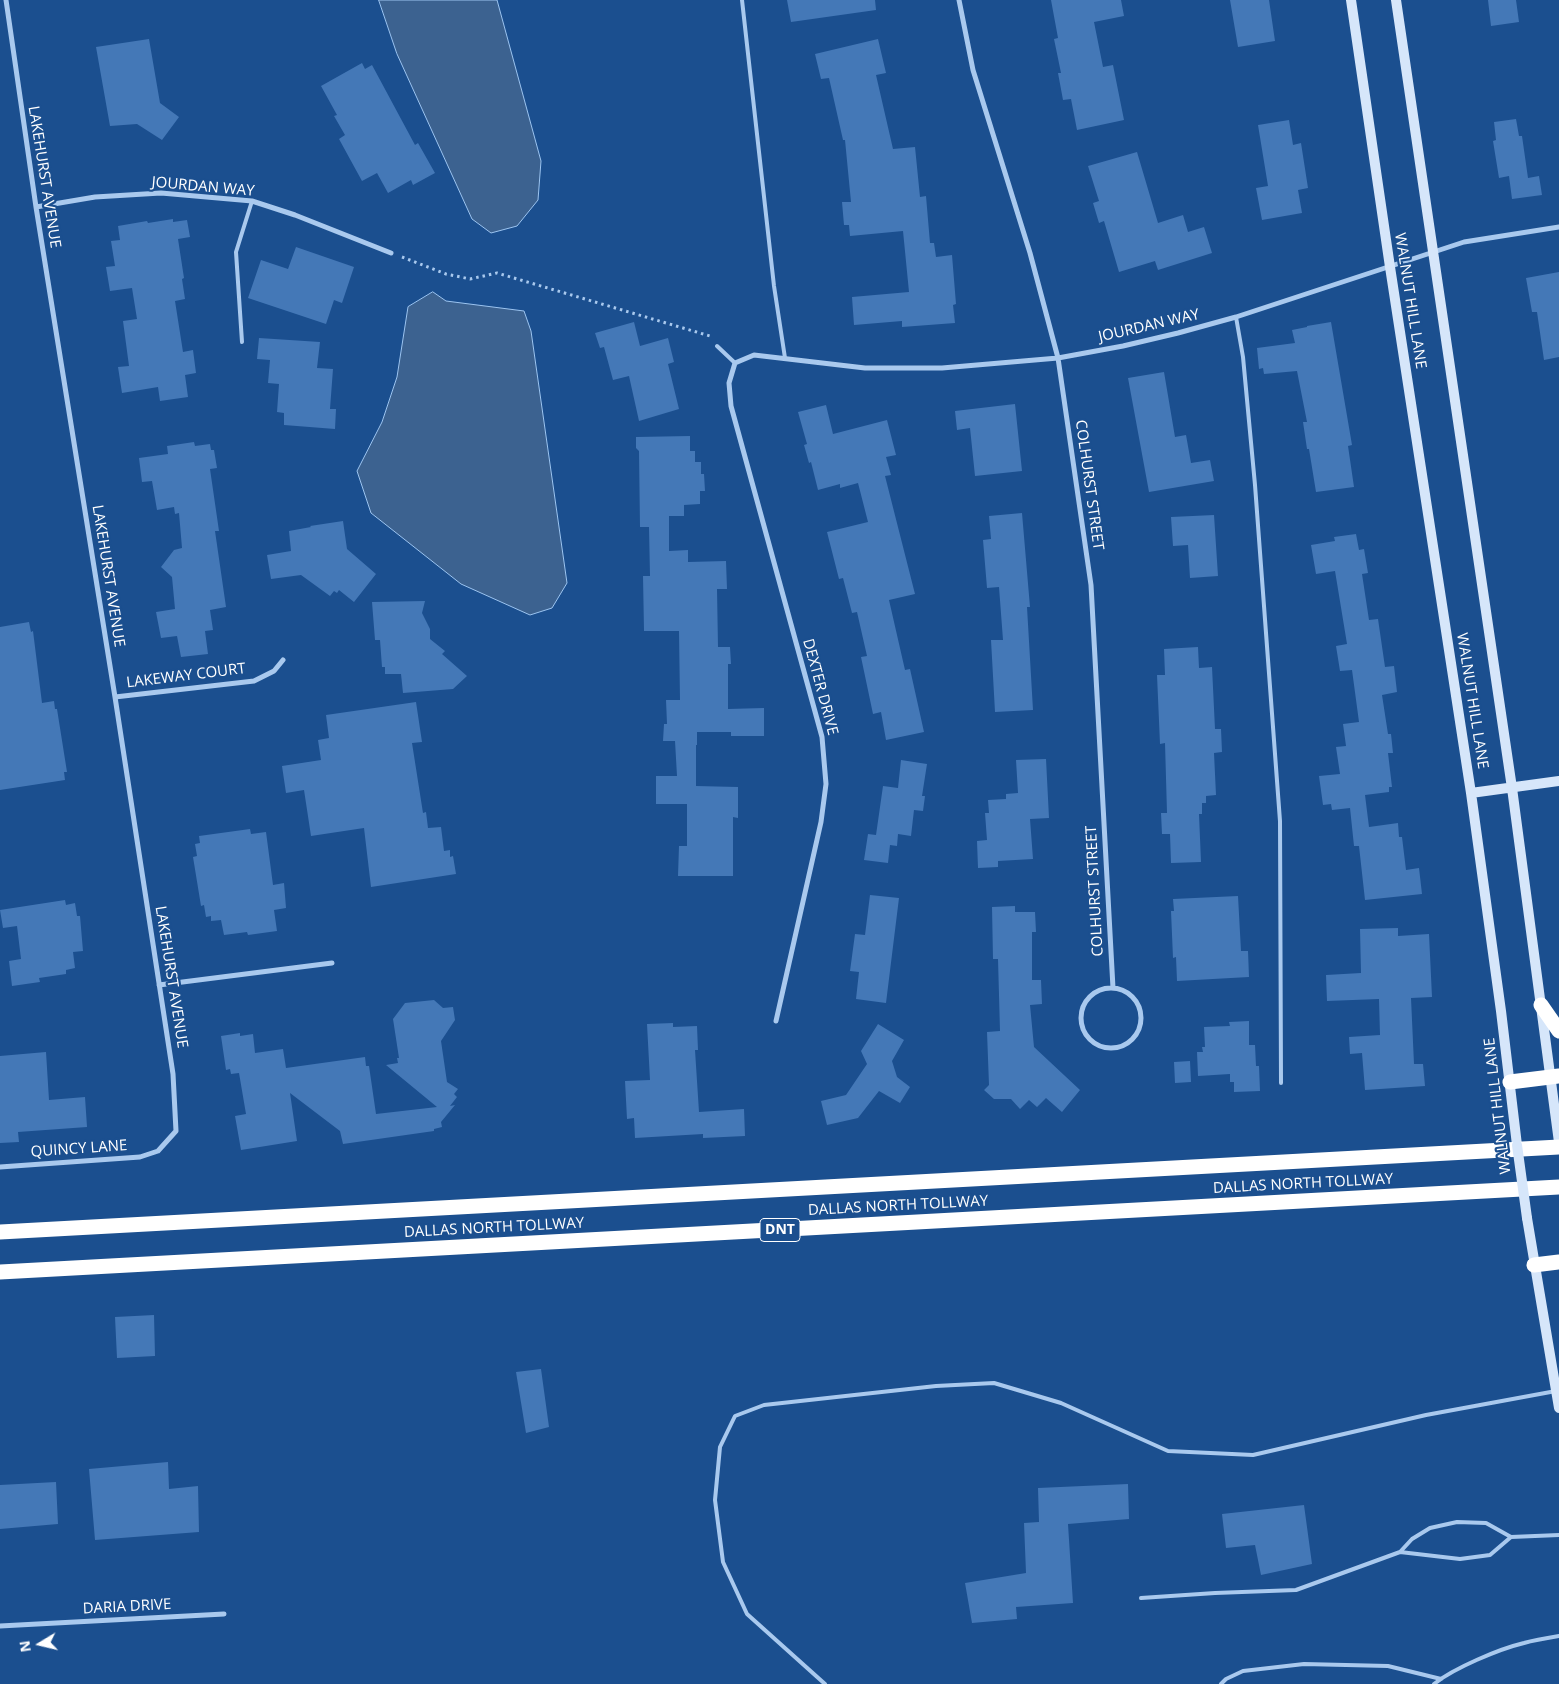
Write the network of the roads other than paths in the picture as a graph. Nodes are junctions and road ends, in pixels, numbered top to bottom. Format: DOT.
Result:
graph roads {
  1 [pos="6,0"];
  2 [pos="742,0"];
  3 [pos="959,0"];
  4 [pos="1352,0"];
  5 [pos="1396,0"];
  6 [pos="252,201"];
  7 [pos="36,206"];
  8 [pos="1559,227"];
  9 [pos="391,252"];
  10 [pos="1432,252"];
  11 [pos="1390,267"];
  12 [pos="1236,317"];
  13 [pos="242,342"];
  14 [pos="717,346"];
  15 [pos="785,358"];
  16 [pos="1058,358"];
  17 [pos="735,363"];
  18 [pos="284,660"];
  19 [pos="115,697"];
  20 [pos="1559,781"];
  21 [pos="1512,788"];
  22 [pos="1471,794"];
  23 [pos="332,963"];
  24 [pos="159,985"];
  25 [pos="1113,988"];
  26 [pos="1541,1005"];
  27 [pos="776,1021"];
  28 [pos="1559,1031"];
  29 [pos="1555,1076"];
  30 [pos="1510,1082"];
  31 [pos="1281,1084"];
  32 [pos="1559,1142"];
  33 [pos="1559,1147"];
  34 [pos="158,1151"];
  35 [pos="0,1167"];
  36 [pos="1559,1187"];
  37 [pos="0,1232"];
  38 [pos="1559,1262"];
  39 [pos="1534,1265"];
  40 [pos="0,1272"];
  41 [pos="1556,1391"];
  42 [pos="1559,1408"];
  43 [pos="1559,1535"];
  44 [pos="1511,1536"];
  45 [pos="1400,1552"];
  46 [pos="1141,1598"];
  47 [pos="224,1614"];
  48 [pos="0,1626"];
  49 [pos="1559,1636"];
  50 [pos="1441,1679"];
  51 [pos="825,1684"];
  52 [pos="1221,1684"];
  53 [pos="1434,1684"];
  1 -- 7 [label="street, LAKEHURST AVENUE"];
  2 -- 15 [label="lane"];
  3 -- 16 [label="street, COLHURST STREET"];
  4 -- 11 [label="main road, WALNUT HILL LANE"];
  5 -- 10 [label="main road, WALNUT HILL LANE"];
  6 -- 7 [label="street, JOURDAN WAY"];
  6 -- 9 [label="street, JOURDAN WAY"];
  6 -- 13 [label="lane"];
  7 -- 19 [label="street, LAKEHURST AVENUE"];
  8 -- 10 [label="street, JOURDAN WAY"];
  10 -- 11 [label="street, JOURDAN WAY"];
  10 -- 21 [label="main road, WALNUT HILL LANE"];
  11 -- 12 [label="street, JOURDAN WAY"];
  11 -- 22 [label="main road, WALNUT HILL LANE"];
  12 -- 16 [label="street, JOURDAN WAY"];
  12 -- 31 [label="lane"];
  14 -- 17 [label="lane"];
  15 -- 16 [label="street, JOURDAN WAY"];
  15 -- 17 [label="street, JOURDAN WAY"];
  16 -- 25 [label="street, COLHURST STREET"];
  17 -- 27 [label="street, DEXTER DRIVE"];
  18 -- 19 [label="street, LAKEWAY COURT"];
  19 -- 24 [label="street, LAKEHURST AVENUE"];
  20 -- 21 [label="main road"];
  21 -- 22 [label="main road"];
  21 -- 26 [label="main road, WALNUT HILL LANE"];
  22 -- 30 [label="main road, WALNUT HILL LANE"];
  23 -- 24 [label="street"];
  24 -- 34 [label="street, LAKEHURST AVENUE"];
  25 -- 25 [label="street"];
  26 -- 28 [label="highway"];
  26 -- 29 [label="main road, WALNUT HILL LANE"];
  29 -- 30 [label="highway"];
  29 -- 32 [label="main road, WALNUT HILL LANE"];
  30 -- 39 [label="main road, WALNUT HILL LANE, bridge"];
  33 -- 37 [label="highway, DALLAS NORTH TOLLWAY"];
  34 -- 35 [label="street, QUINCY LANE"];
  36 -- 40 [label="highway, DALLAS NORTH TOLLWAY / DNT"];
  38 -- 39 [label="highway"];
  39 -- 41 [label="main road, WALNUT HILL LANE"];
  41 -- 42 [label="main road, WALNUT HILL LANE"];
  41 -- 51 [label="lane"];
  43 -- 44 [label="lane"];
  44 -- 45 [label="lane"];
  44 -- 45 [label="lane"];
  45 -- 46 [label="lane"];
  47 -- 48 [label="street, DARIA DRIVE"];
  49 -- 50 [label="lane"];
  50 -- 52 [label="lane"];
  50 -- 53 [label="lane"];
}
